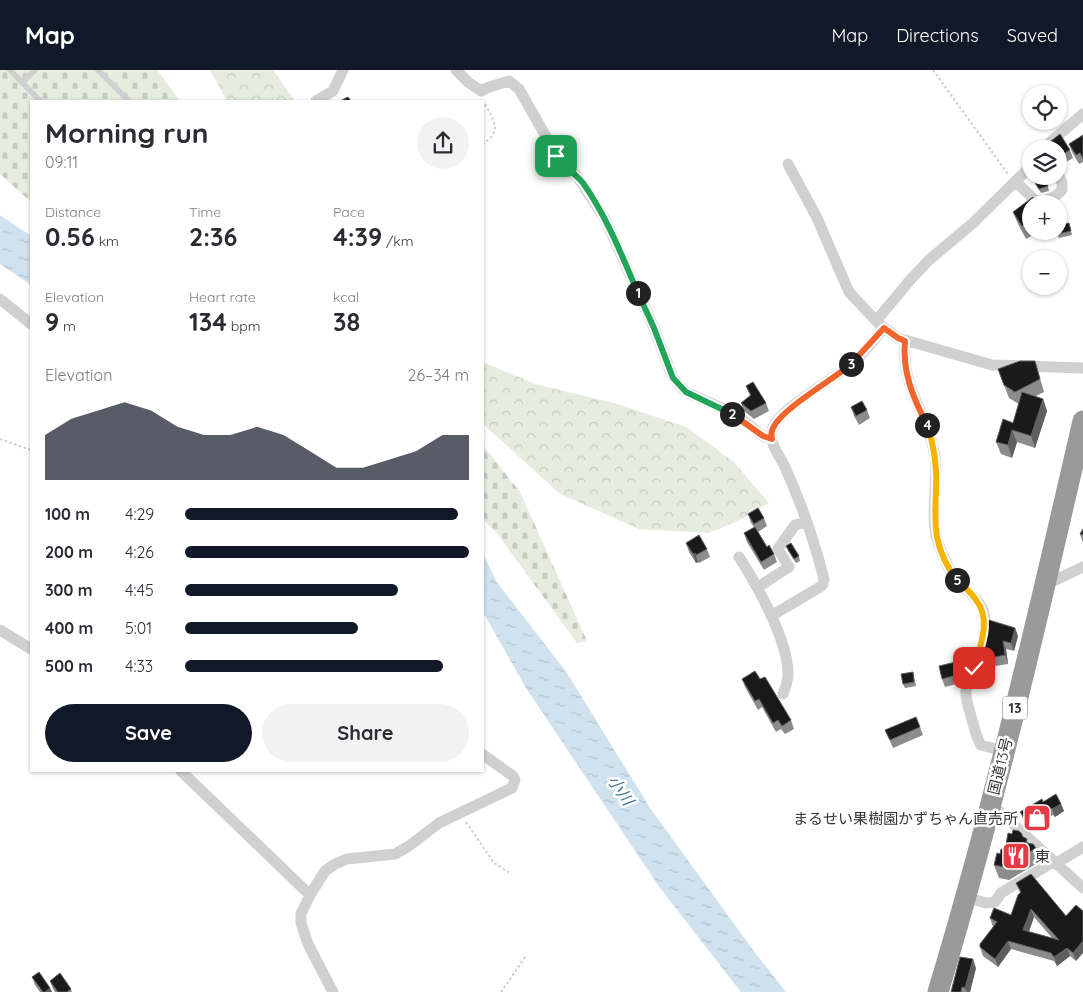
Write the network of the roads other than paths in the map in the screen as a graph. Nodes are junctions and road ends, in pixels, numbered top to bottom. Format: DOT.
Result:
graph roads {
  1 [pos="10,70"];
  2 [pos="35,70"];
  3 [pos="98,70"];
  4 [pos="343,70"];
  5 [pos="456,70"];
  6 [pos="22,83"];
  7 [pos="39,100"];
  8 [pos="128,100"];
  9 [pos="318,100"];
  10 [pos="1083,114"];
  11 [pos="1053,140"];
  12 [pos="788,164"];
  13 [pos="1022,176"];
  14 [pos="1015,183"];
  15 [pos="1062,185"];
  16 [pos="0,299"];
  17 [pos="30,323"];
  18 [pos="880,325"];
  19 [pos="905,341"];
  20 [pos="1083,368"];
  21 [pos="1083,421"];
  22 [pos="772,439"];
  23 [pos="807,522"];
  24 [pos="739,557"];
  25 [pos="1083,567"];
  26 [pos="1046,585"];
  27 [pos="758,587"];
  28 [pos="771,616"];
  29 [pos="0,630"];
  30 [pos="30,648"];
  31 [pos="783,694"];
  32 [pos="1004,751"];
  33 [pos="484,755"];
  34 [pos="182,772"];
  35 [pos="990,803"];
  36 [pos="1083,847"];
  37 [pos="1054,863"];
  38 [pos="1083,888"];
  39 [pos="310,894"];
  40 [pos="965,898"];
  41 [pos="333,992"];
  42 [pos="938,992"];
  1 -- 6 [label="lane"];
  2 -- 6 [label="lane"];
  3 -- 8 [label="lane"];
  4 -- 9 [label="street"];
  5 -- 22 [label="street"];
  6 -- 7 [label="lane"];
  10 -- 11 [label="street"];
  12 -- 18 [label="street"];
  13 -- 14 [label="street"];
  14 -- 15 [label="street"];
  14 -- 18 [label="street"];
  16 -- 17 [label="street"];
  18 -- 19 [label="street"];
  18 -- 22 [label="street"];
  19 -- 20 [label="street"];
  19 -- 32 [label="street"];
  21 -- 26 [label="highway, 国道13号 / 13"];
  22 -- 23 [label="street"];
  23 -- 27 [label="street"];
  23 -- 28 [label="street"];
  24 -- 27 [label="street"];
  25 -- 26 [label="street"];
  26 -- 32 [label="highway, 国道13号 / 13"];
  27 -- 28 [label="street"];
  28 -- 31 [label="street"];
  29 -- 30 [label="street"];
  32 -- 35 [label="highway, 国道13号 / 13"];
  33 -- 39 [label="street"];
  34 -- 39 [label="street"];
  35 -- 37 [label="street"];
  35 -- 40 [label="highway, 国道13号 / 13"];
  36 -- 37 [label="street"];
  37 -- 38 [label="street"];
  37 -- 40 [label="street"];
  39 -- 41 [label="street"];
  40 -- 42 [label="highway, 国道13号 / 13"];
}
